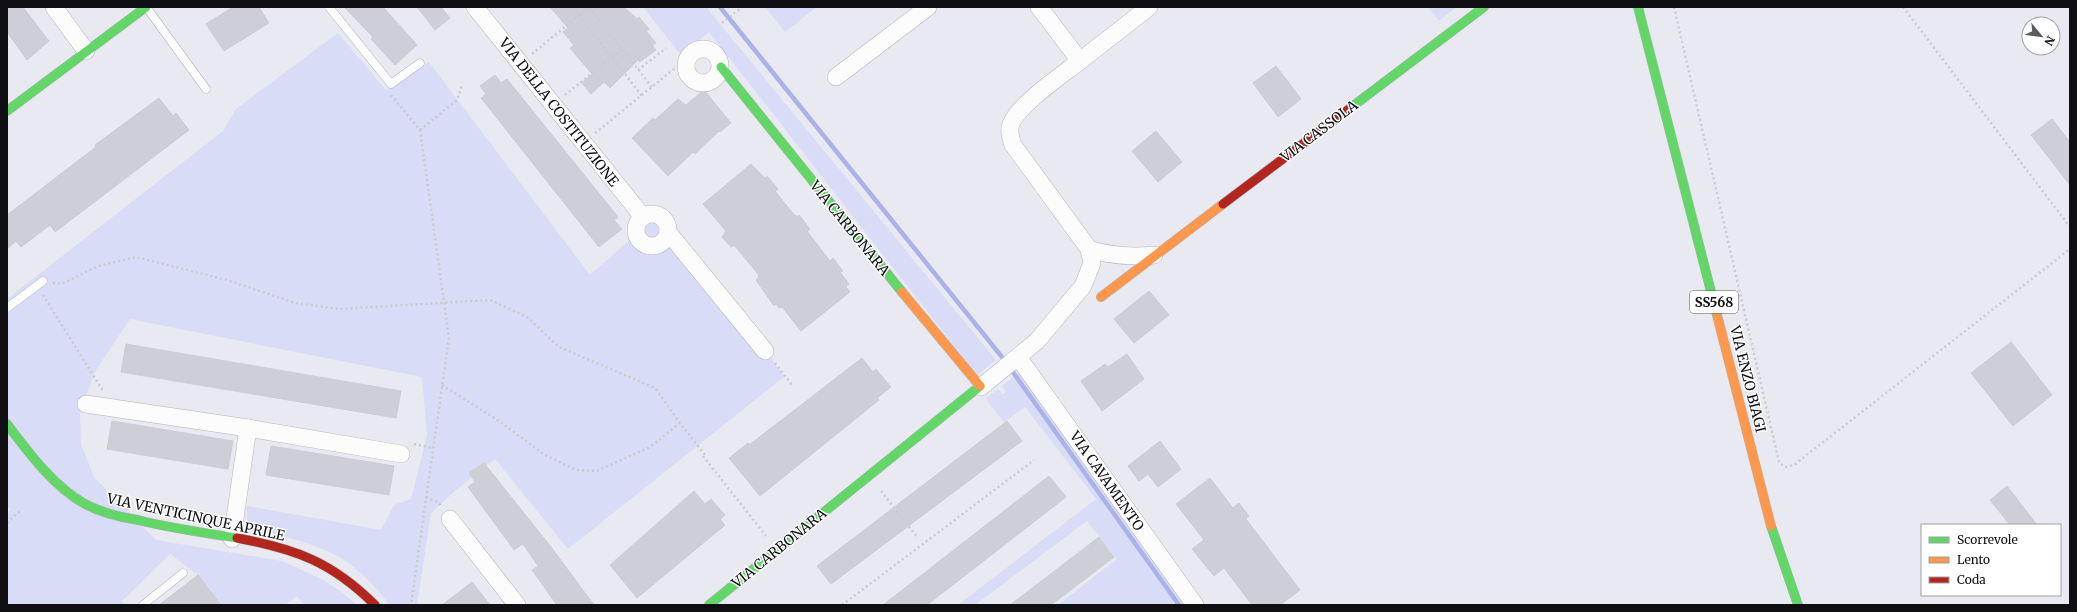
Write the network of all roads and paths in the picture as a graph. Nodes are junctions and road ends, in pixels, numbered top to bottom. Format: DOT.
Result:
graph roads {
  1 [pos="54,7"];
  2 [pos="146,7"];
  3 [pos="329,7"];
  4 [pos="475,7"];
  5 [pos="573,7"];
  6 [pos="589,7"];
  7 [pos="742,7"];
  8 [pos="928,7"];
  9 [pos="1039,7"];
  10 [pos="1149,7"];
  11 [pos="1484,7"];
  12 [pos="1638,7"];
  13 [pos="1674,7"];
  14 [pos="1903,7"];
  15 [pos="579,15"];
  16 [pos="723,22"];
  17 [pos="666,48"];
  18 [pos="622,49"];
  19 [pos="86,51"];
  20 [pos="612,57"];
  21 [pos="1080,61"];
  22 [pos="420,62"];
  23 [pos="520,64"];
  24 [pos="686,67"];
  25 [pos="721,67"];
  26 [pos="638,70"];
  27 [pos="836,77"];
  28 [pos="462,86"];
  29 [pos="652,87"];
  30 [pos="206,89"];
  31 [pos="390,93"];
  32 [pos="642,96"];
  33 [pos="552,105"];
  34 [pos="7,111"];
  35 [pos="420,130"];
  36 [pos="582,144"];
  37 [pos="643,218"];
  38 [pos="2070,227"];
  39 [pos="668,232"];
  40 [pos="2070,248"];
  41 [pos="1089,249"];
  42 [pos="1154,256"];
  43 [pos="40,283"];
  44 [pos="1101,297"];
  45 [pos="444,303"];
  46 [pos="7,308"];
  47 [pos="765,351"];
  48 [pos="1018,357"];
  49 [pos="442,385"];
  50 [pos="792,385"];
  51 [pos="981,387"];
  52 [pos="86,404"];
  53 [pos="114,408"];
  54 [pos="680,423"];
  55 [pos="7,424"];
  56 [pos="248,428"];
  57 [pos="401,454"];
  58 [pos="1034,460"];
  59 [pos="880,490"];
  60 [pos="21,510"];
  61 [pos="450,519"];
  62 [pos="7,523"];
  63 [pos="917,537"];
  64 [pos="232,538"];
  65 [pos="777,550"];
  66 [pos="183,573"];
  67 [pos="1795,594"];
  68 [pos="143,605"];
  69 [pos="375,605"];
  70 [pos="410,605"];
  71 [pos="517,605"];
  72 [pos="709,605"];
  73 [pos="842,605"];
  74 [pos="1195,605"];
  75 [pos="1798,605"];
  76 [pos="1803,605"];
  1 -- 19 [label="street"];
  2 -- 19 [label="street"];
  2 -- 30 [label="lane"];
  3 -- 22 [label="lane"];
  4 -- 23 [label="street, VIA DELLA COSTITUZIONE"];
  5 -- 15 [label="path"];
  6 -- 15 [label="path"];
  6 -- 18 [label="path"];
  7 -- 16 [label="path"];
  8 -- 27 [label="street"];
  9 -- 21 [label="street"];
  10 -- 21 [label="street"];
  11 -- 42 [label="street, VIA CASSOLA"];
  12 -- 67 [label="street, VIA ENZO BIAGI / SS568"];
  13 -- 40 [label="path"];
  14 -- 38 [label="path"];
  15 -- 20 [label="path"];
  15 -- 23 [label="path"];
  17 -- 26 [label="path"];
  18 -- 20 [label="path"];
  18 -- 26 [label="path"];
  19 -- 34 [label="street"];
  20 -- 32 [label="path"];
  20 -- 33 [label="path"];
  21 -- 41 [label="street"];
  23 -- 33 [label="street, VIA DELLA COSTITUZIONE"];
  24 -- 25 [label="street"];
  24 -- 25 [label="street, VIA CARBONARA"];
  24 -- 29 [label="path"];
  25 -- 51 [label="street, VIA CARBONARA"];
  26 -- 29 [label="path"];
  28 -- 35 [label="path"];
  29 -- 32 [label="path"];
  31 -- 35 [label="path"];
  32 -- 36 [label="path"];
  33 -- 36 [label="street, VIA DELLA COSTITUZIONE"];
  35 -- 45 [label="path"];
  36 -- 37 [label="street, VIA DELLA COSTITUZIONE"];
  37 -- 39 [label="street"];
  37 -- 39 [label="street"];
  39 -- 47 [label="street"];
  41 -- 42 [label="street"];
  41 -- 48 [label="street"];
  42 -- 44 [label="street, VIA CASSOLA"];
  43 -- 45 [label="path"];
  43 -- 46 [label="lane"];
  43 -- 53 [label="path"];
  45 -- 49 [label="path"];
  45 -- 54 [label="path"];
  47 -- 50 [label="path"];
  48 -- 51 [label="street, VIA CARBONARA"];
  48 -- 74 [label="street, VIA CAVAMENTO"];
  49 -- 54 [label="path"];
  49 -- 70 [label="path"];
  51 -- 65 [label="street, VIA CARBONARA"];
  52 -- 53 [label="street"];
  53 -- 56 [label="street"];
  54 -- 65 [label="path"];
  55 -- 64 [label="street, VIA VENTICINQUE APRILE"];
  56 -- 57 [label="street"];
  56 -- 64 [label="street"];
  58 -- 73 [label="path"];
  59 -- 63 [label="path"];
  60 -- 62 [label="path"];
  61 -- 71 [label="street"];
  64 -- 69 [label="street, VIA VENTICINQUE APRILE"];
  65 -- 72 [label="street, VIA CARBONARA"];
  66 -- 68 [label="lane"];
  67 -- 75 [label="street, VIA ENZO BIAGI / SS568"];
  67 -- 76 [label="street, VIA ENZO BIAGI / SS568"];
}
